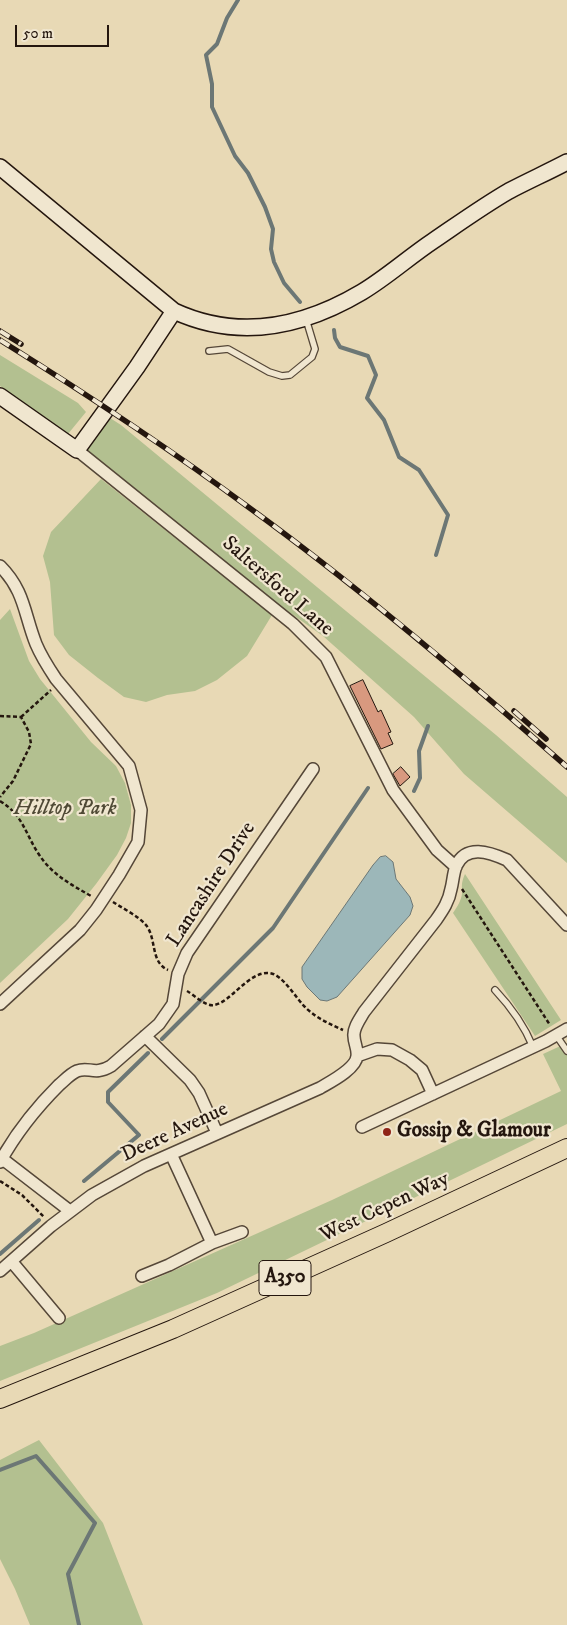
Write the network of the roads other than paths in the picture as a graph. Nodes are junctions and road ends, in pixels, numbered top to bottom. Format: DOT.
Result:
graph roads {
  1 [pos="567,162"];
  2 [pos="0,168"];
  3 [pos="174,311"];
  4 [pos="306,319"];
  5 [pos="209,351"];
  6 [pos="0,396"];
  7 [pos="77,450"];
  8 [pos="0,566"];
  9 [pos="313,769"];
  10 [pos="454,873"];
  11 [pos="567,924"];
  12 [pos="495,990"];
  13 [pos="0,1004"];
  14 [pos="567,1030"];
  15 [pos="556,1035"];
  16 [pos="144,1036"];
  17 [pos="533,1047"];
  18 [pos="567,1051"];
  19 [pos="357,1056"];
  20 [pos="433,1094"];
  21 [pos="362,1127"];
  22 [pos="217,1134"];
  23 [pos="567,1148"];
  24 [pos="171,1154"];
  25 [pos="1,1159"];
  26 [pos="70,1211"];
  27 [pos="242,1232"];
  28 [pos="212,1243"];
  29 [pos="12,1262"];
  30 [pos="0,1271"];
  31 [pos="142,1276"];
  32 [pos="59,1318"];
  33 [pos="0,1399"];
  1 -- 4 [label="main road"];
  2 -- 3 [label="main road"];
  3 -- 4 [label="main road"];
  3 -- 7 [label="main road"];
  4 -- 5 [label="lane"];
  6 -- 7 [label="main road, Saltersford Lane"];
  7 -- 10 [label="street, Saltersford Lane"];
  8 -- 13 [label="street"];
  9 -- 16 [label="street, Lancashire Drive"];
  10 -- 11 [label="street"];
  10 -- 19 [label="street"];
  12 -- 17 [label="lane"];
  14 -- 15 [label="street"];
  15 -- 17 [label="street"];
  15 -- 18 [label="lane"];
  16 -- 22 [label="street"];
  16 -- 25 [label="street, Lancashire Drive"];
  17 -- 20 [label="street"];
  19 -- 20 [label="street"];
  19 -- 22 [label="street, Deere Avenue"];
  20 -- 21 [label="street"];
  22 -- 24 [label="street, Deere Avenue"];
  23 -- 33 [label="highway, West Cepen Way / A350"];
  24 -- 26 [label="street, Deere Avenue"];
  24 -- 28 [label="street"];
  25 -- 26 [label="street"];
  26 -- 29 [label="street, Deere Avenue"];
  27 -- 28 [label="street"];
  28 -- 31 [label="street"];
  29 -- 30 [label="street, Deere Avenue"];
  29 -- 32 [label="street"];
}
